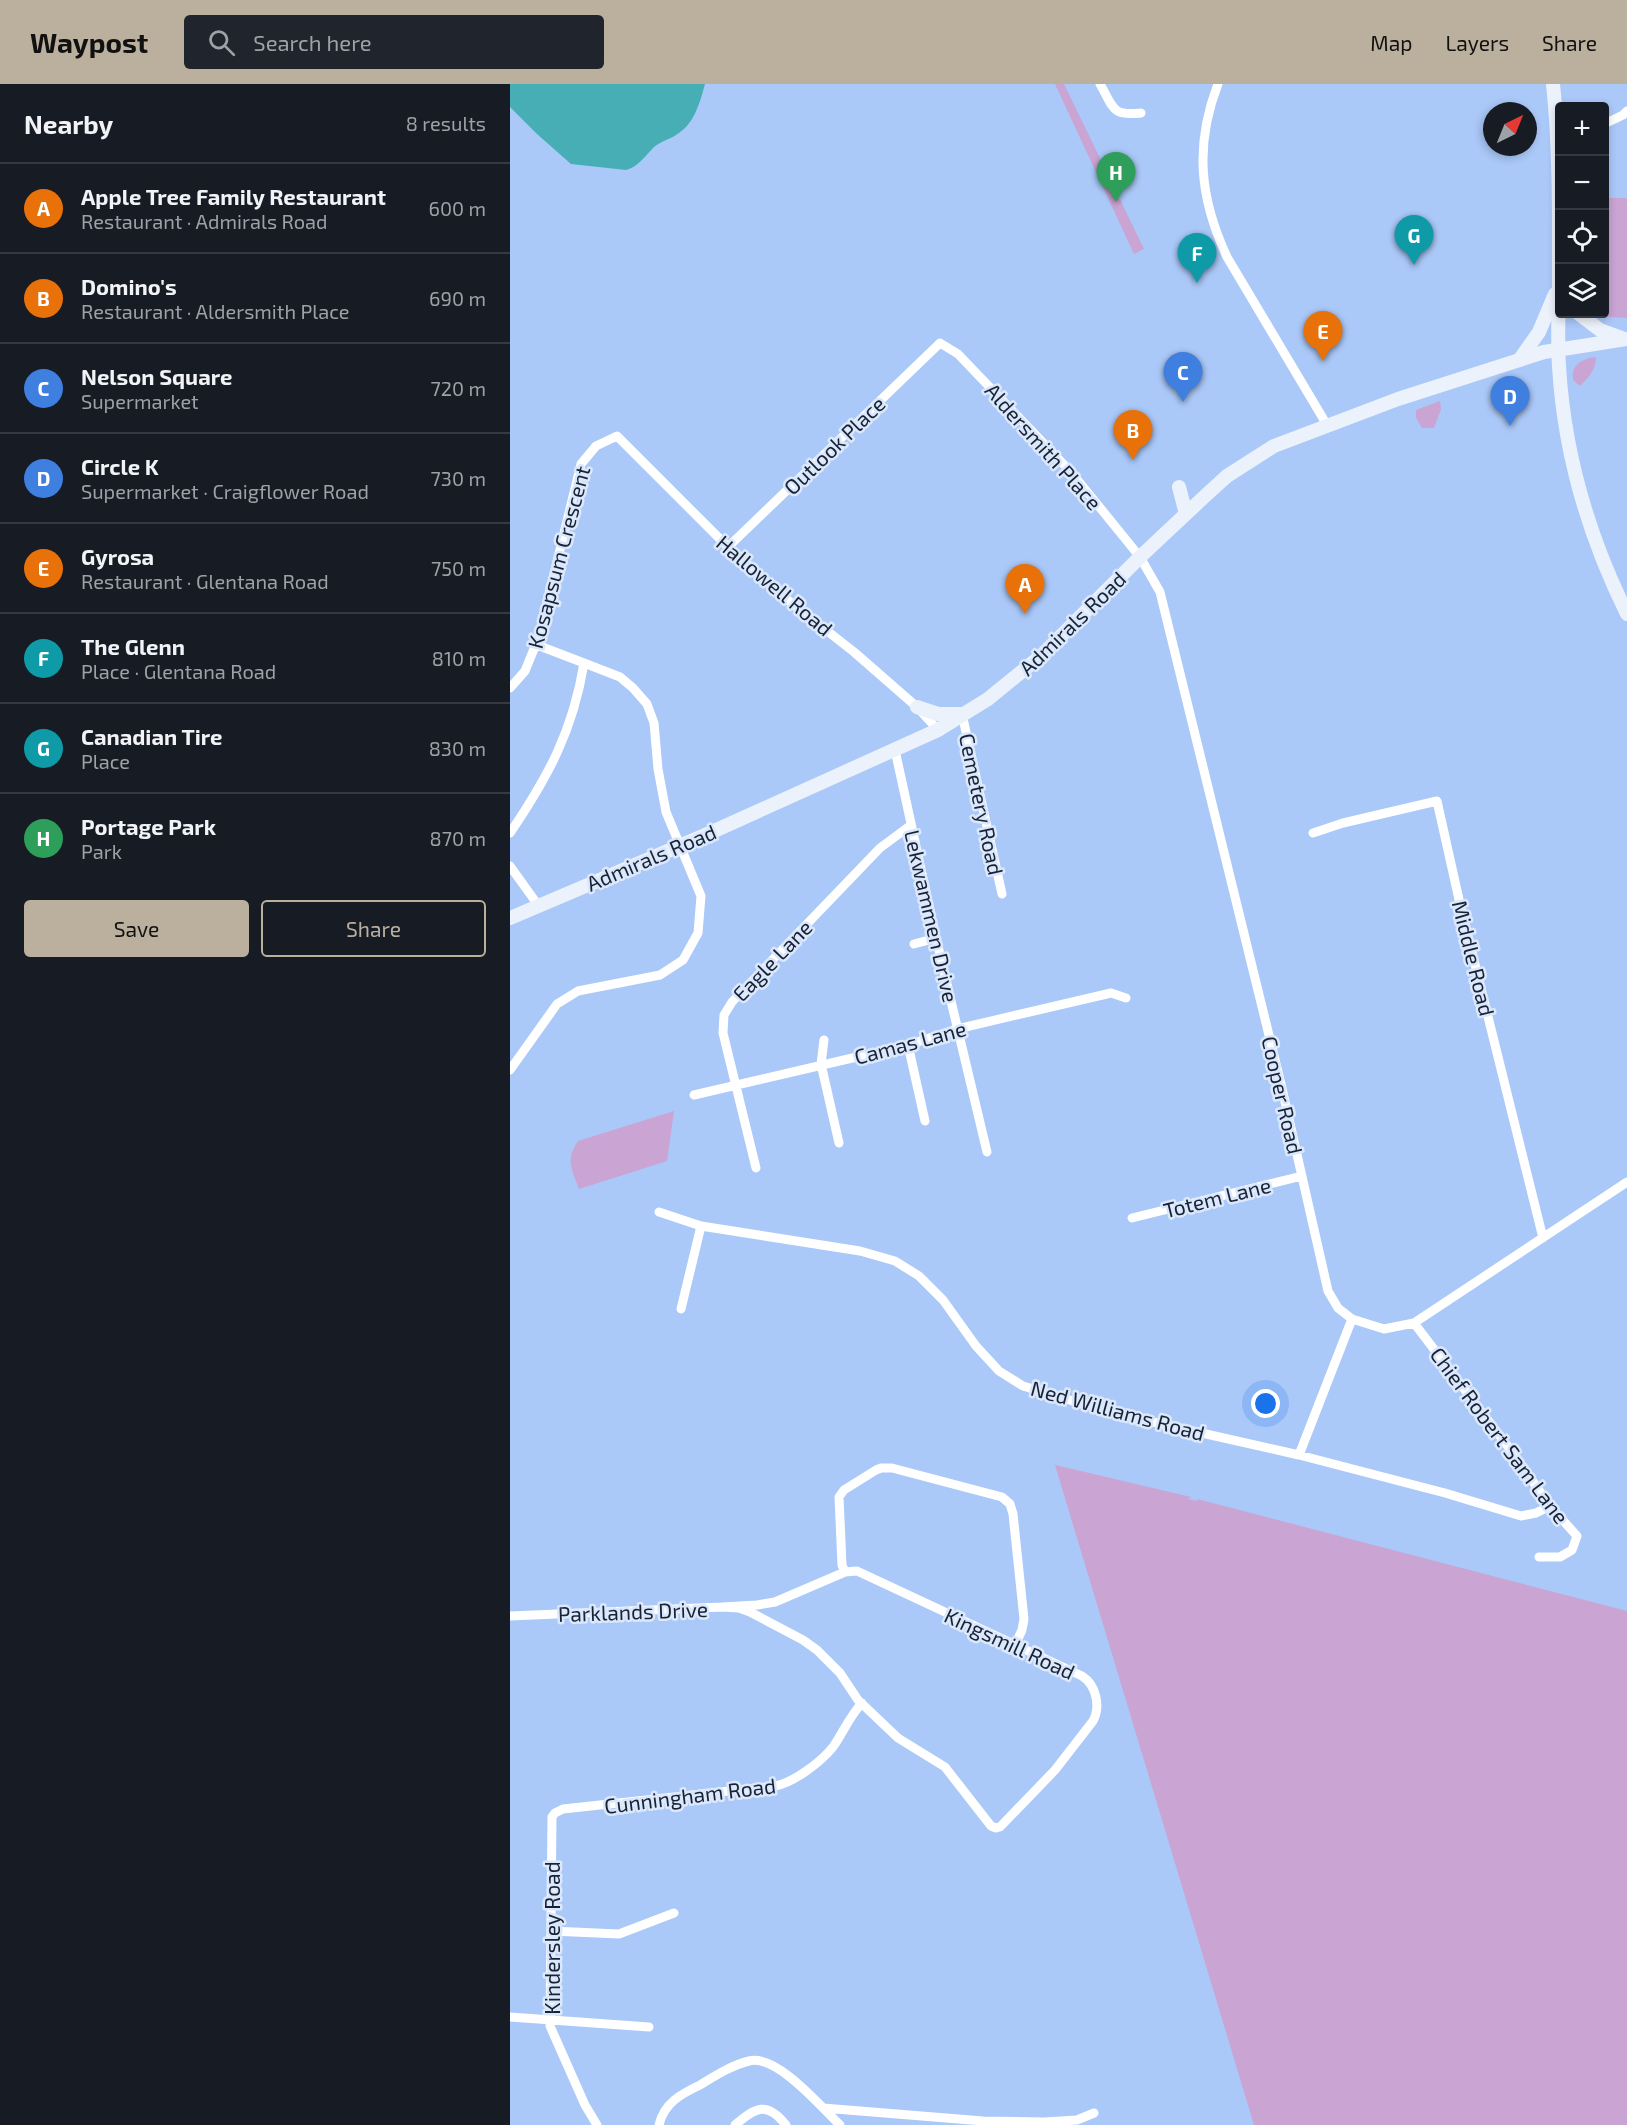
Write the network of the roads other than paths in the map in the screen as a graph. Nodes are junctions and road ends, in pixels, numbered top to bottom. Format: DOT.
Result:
graph roads {
  1 [pos="1100,84"];
  2 [pos="1218,84"];
  3 [pos="1553,84"];
  4 [pos="1555,102"];
  5 [pos="1627,111"];
  6 [pos="1141,112"];
  7 [pos="1609,122"];
  8 [pos="1559,156"];
  9 [pos="1559,264"];
  10 [pos="1555,294"];
  11 [pos="1558,318"];
  12 [pos="1584,318"];
  13 [pos="1627,339"];
  14 [pos="940,343"];
  15 [pos="1558,349"];
  16 [pos="1519,360"];
  17 [pos="1327,425"];
  18 [pos="616,436"];
  19 [pos="1205,496"];
  20 [pos="1186,514"];
  21 [pos="728,547"];
  22 [pos="1140,557"];
  23 [pos="1627,614"];
  24 [pos="537,645"];
  25 [pos="584,663"];
  26 [pos="510,688"];
  27 [pos="917,708"];
  28 [pos="962,714"];
  29 [pos="938,730"];
  30 [pos="895,750"];
  31 [pos="911,825"];
  32 [pos="510,833"];
  33 [pos="1313,833"];
  34 [pos="680,846"];
  35 [pos="510,866"];
  36 [pos="1002,894"];
  37 [pos="538,905"];
  38 [pos="510,918"];
  39 [pos="936,938"];
  40 [pos="914,944"];
  41 [pos="1126,998"];
  42 [pos="957,1029"];
  43 [pos="824,1040"];
  44 [pos="908,1045"];
  45 [pos="821,1064"];
  46 [pos="510,1070"];
  47 [pos="734,1085"];
  48 [pos="694,1095"];
  49 [pos="925,1121"];
  50 [pos="839,1143"];
  51 [pos="987,1152"];
  52 [pos="756,1168"];
  53 [pos="1302,1176"];
  54 [pos="1627,1182"];
  55 [pos="659,1212"];
  56 [pos="1132,1218"];
  57 [pos="700,1226"];
  58 [pos="1543,1238"];
  59 [pos="681,1309"];
  60 [pos="1353,1319"];
  61 [pos="1414,1323"];
  62 [pos="1299,1455"];
  63 [pos="1550,1506"];
  64 [pos="1539,1557"];
  65 [pos="845,1572"];
  66 [pos="755,1610"];
  67 [pos="510,1616"];
  68 [pos="1015,1645"];
  69 [pos="862,1703"];
  70 [pos="555,1813"];
  71 [pos="996,1828"];
  72 [pos="674,1913"];
  73 [pos="551,1931"];
  74 [pos="510,2017"];
  75 [pos="550,2020"];
  76 [pos="650,2027"];
  77 [pos="823,2108"];
  78 [pos="1094,2113"];
  79 [pos="980,2123"];
  80 [pos="597,2125"];
  81 [pos="659,2125"];
  82 [pos="735,2125"];
  83 [pos="786,2125"];
  84 [pos="840,2125"];
  1 -- 6 [label="street"];
  2 -- 17 [label="street"];
  3 -- 4 [label="main road"];
  5 -- 7 [label="street"];
  8 -- 9 [label="main road"];
  10 -- 16 [label="main road"];
  11 -- 15 [label="main road"];
  12 -- 13 [label="main road"];
  13 -- 15 [label="main road, Admirals Road"];
  14 -- 21 [label="street, Outlook Place"];
  14 -- 22 [label="street, Aldersmith Place"];
  15 -- 16 [label="main road, Admirals Road"];
  15 -- 23 [label="main road"];
  16 -- 17 [label="main road, Admirals Road"];
  17 -- 19 [label="main road, Admirals Road"];
  18 -- 21 [label="street, Hallowell Road"];
  18 -- 24 [label="street, Kosapsum Crescent"];
  19 -- 20 [label="main road, Admirals Road"];
  19 -- 20 [label="main road"];
  20 -- 22 [label="main road, Admirals Road"];
  21 -- 27 [label="street, Hallowell Road"];
  22 -- 28 [label="main road, Admirals Road"];
  22 -- 53 [label="street, Cooper Road"];
  24 -- 25 [label="street"];
  24 -- 26 [label="street, Kosapsum Crescent"];
  25 -- 32 [label="street"];
  25 -- 34 [label="street"];
  27 -- 28 [label="main road"];
  27 -- 29 [label="street, Hallowell Road"];
  28 -- 29 [label="main road, Admirals Road"];
  28 -- 36 [label="street, Cemetery Road"];
  29 -- 30 [label="main road, Admirals Road"];
  30 -- 31 [label="street, Lekwammen Drive"];
  30 -- 34 [label="main road, Admirals Road"];
  31 -- 39 [label="street, Lekwammen Drive"];
  31 -- 47 [label="street, Eagle Lane"];
  33 -- 58 [label="street, Middle Road"];
  34 -- 37 [label="main road, Admirals Road"];
  34 -- 46 [label="street"];
  35 -- 37 [label="street"];
  37 -- 38 [label="main road, Admirals Road"];
  39 -- 40 [label="street"];
  39 -- 42 [label="street, Lekwammen Drive"];
  41 -- 42 [label="street, Camas Lane"];
  42 -- 44 [label="street, Camas Lane"];
  42 -- 51 [label="street, Lekwammen Drive"];
  43 -- 45 [label="street"];
  44 -- 45 [label="street, Camas Lane"];
  44 -- 49 [label="street"];
  45 -- 47 [label="street, Camas Lane"];
  45 -- 50 [label="street"];
  47 -- 48 [label="street, Camas Lane"];
  47 -- 52 [label="street, Eagle Lane"];
  53 -- 56 [label="street, Totem Lane"];
  53 -- 60 [label="street, Cooper Road"];
  54 -- 58 [label="street, Cooper Road"];
  55 -- 57 [label="street, Ned Williams Road"];
  57 -- 59 [label="street"];
  57 -- 62 [label="street, Ned Williams Road"];
  58 -- 61 [label="street, Cooper Road"];
  60 -- 61 [label="street, Cooper Road"];
  60 -- 62 [label="street"];
  61 -- 63 [label="street, Chief Robert Sam Lane"];
  62 -- 63 [label="street, Ned Williams Road"];
  63 -- 64 [label="street, Chief Robert Sam Lane"];
  65 -- 66 [label="street"];
  65 -- 68 [label="street, Kingsmill Road"];
  65 -- 68 [label="street"];
  66 -- 67 [label="street, Parklands Drive"];
  66 -- 69 [label="street, Parklands Drive"];
  68 -- 71 [label="street, Kingsmill Road"];
  69 -- 70 [label="street, Cunningham Road"];
  69 -- 71 [label="street, Parklands Drive"];
  70 -- 73 [label="street, Kindersley Road"];
  72 -- 73 [label="street"];
  73 -- 75 [label="street, Kindersley Road"];
  74 -- 75 [label="street"];
  75 -- 76 [label="street"];
  75 -- 80 [label="street, Kindersley Road"];
  77 -- 79 [label="street"];
  77 -- 81 [label="street"];
  77 -- 84 [label="street"];
  78 -- 79 [label="street"];
  82 -- 83 [label="street"];
}
